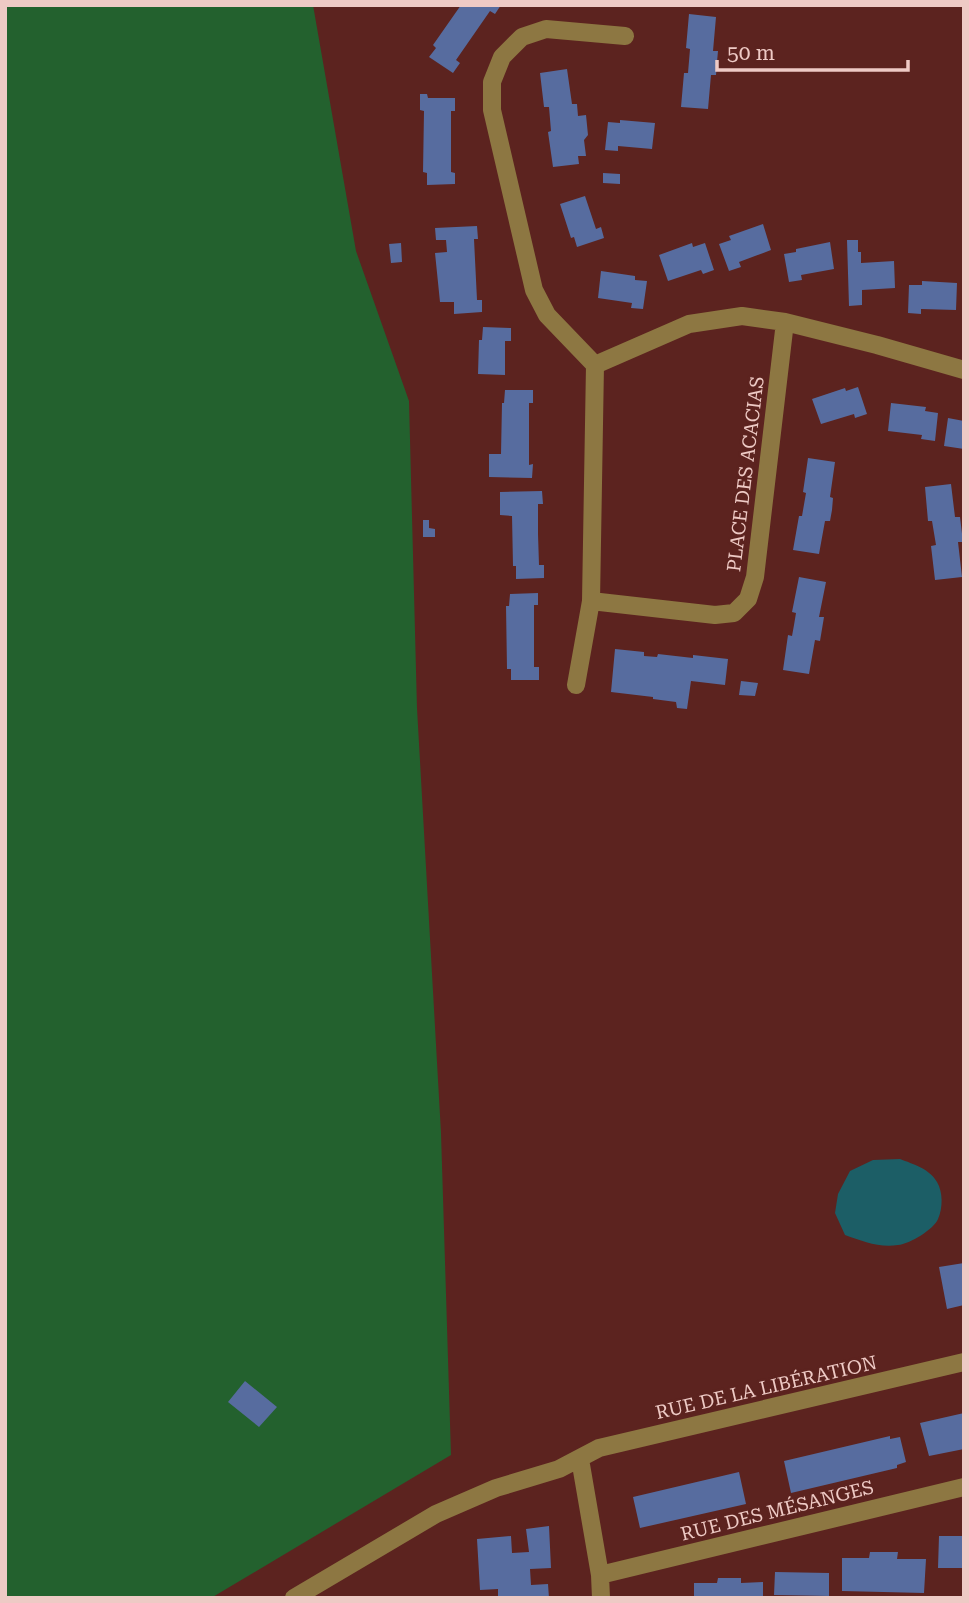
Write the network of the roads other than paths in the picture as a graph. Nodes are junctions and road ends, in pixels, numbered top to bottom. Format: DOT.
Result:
graph roads {
  1 [pos="625,36"];
  2 [pos="785,322"];
  3 [pos="595,365"];
  4 [pos="964,370"];
  5 [pos="592,601"];
  6 [pos="576,685"];
  7 [pos="964,1362"];
  8 [pos="580,1459"];
  9 [pos="964,1487"];
  10 [pos="600,1575"];
  11 [pos="294,1598"];
  12 [pos="601,1598"];
  1 -- 3 [label="street"];
  2 -- 3 [label="street"];
  2 -- 4 [label="street"];
  2 -- 5 [label="street, PLACE DES ACACIAS"];
  3 -- 5 [label="street"];
  5 -- 6 [label="street"];
  7 -- 8 [label="street, RUE DE LA LIBÉRATION"];
  8 -- 10 [label="street"];
  8 -- 11 [label="street, RUE DE LA LIBÉRATION"];
  9 -- 10 [label="street, RUE DES MÉSANGES"];
  10 -- 12 [label="street"];
}
